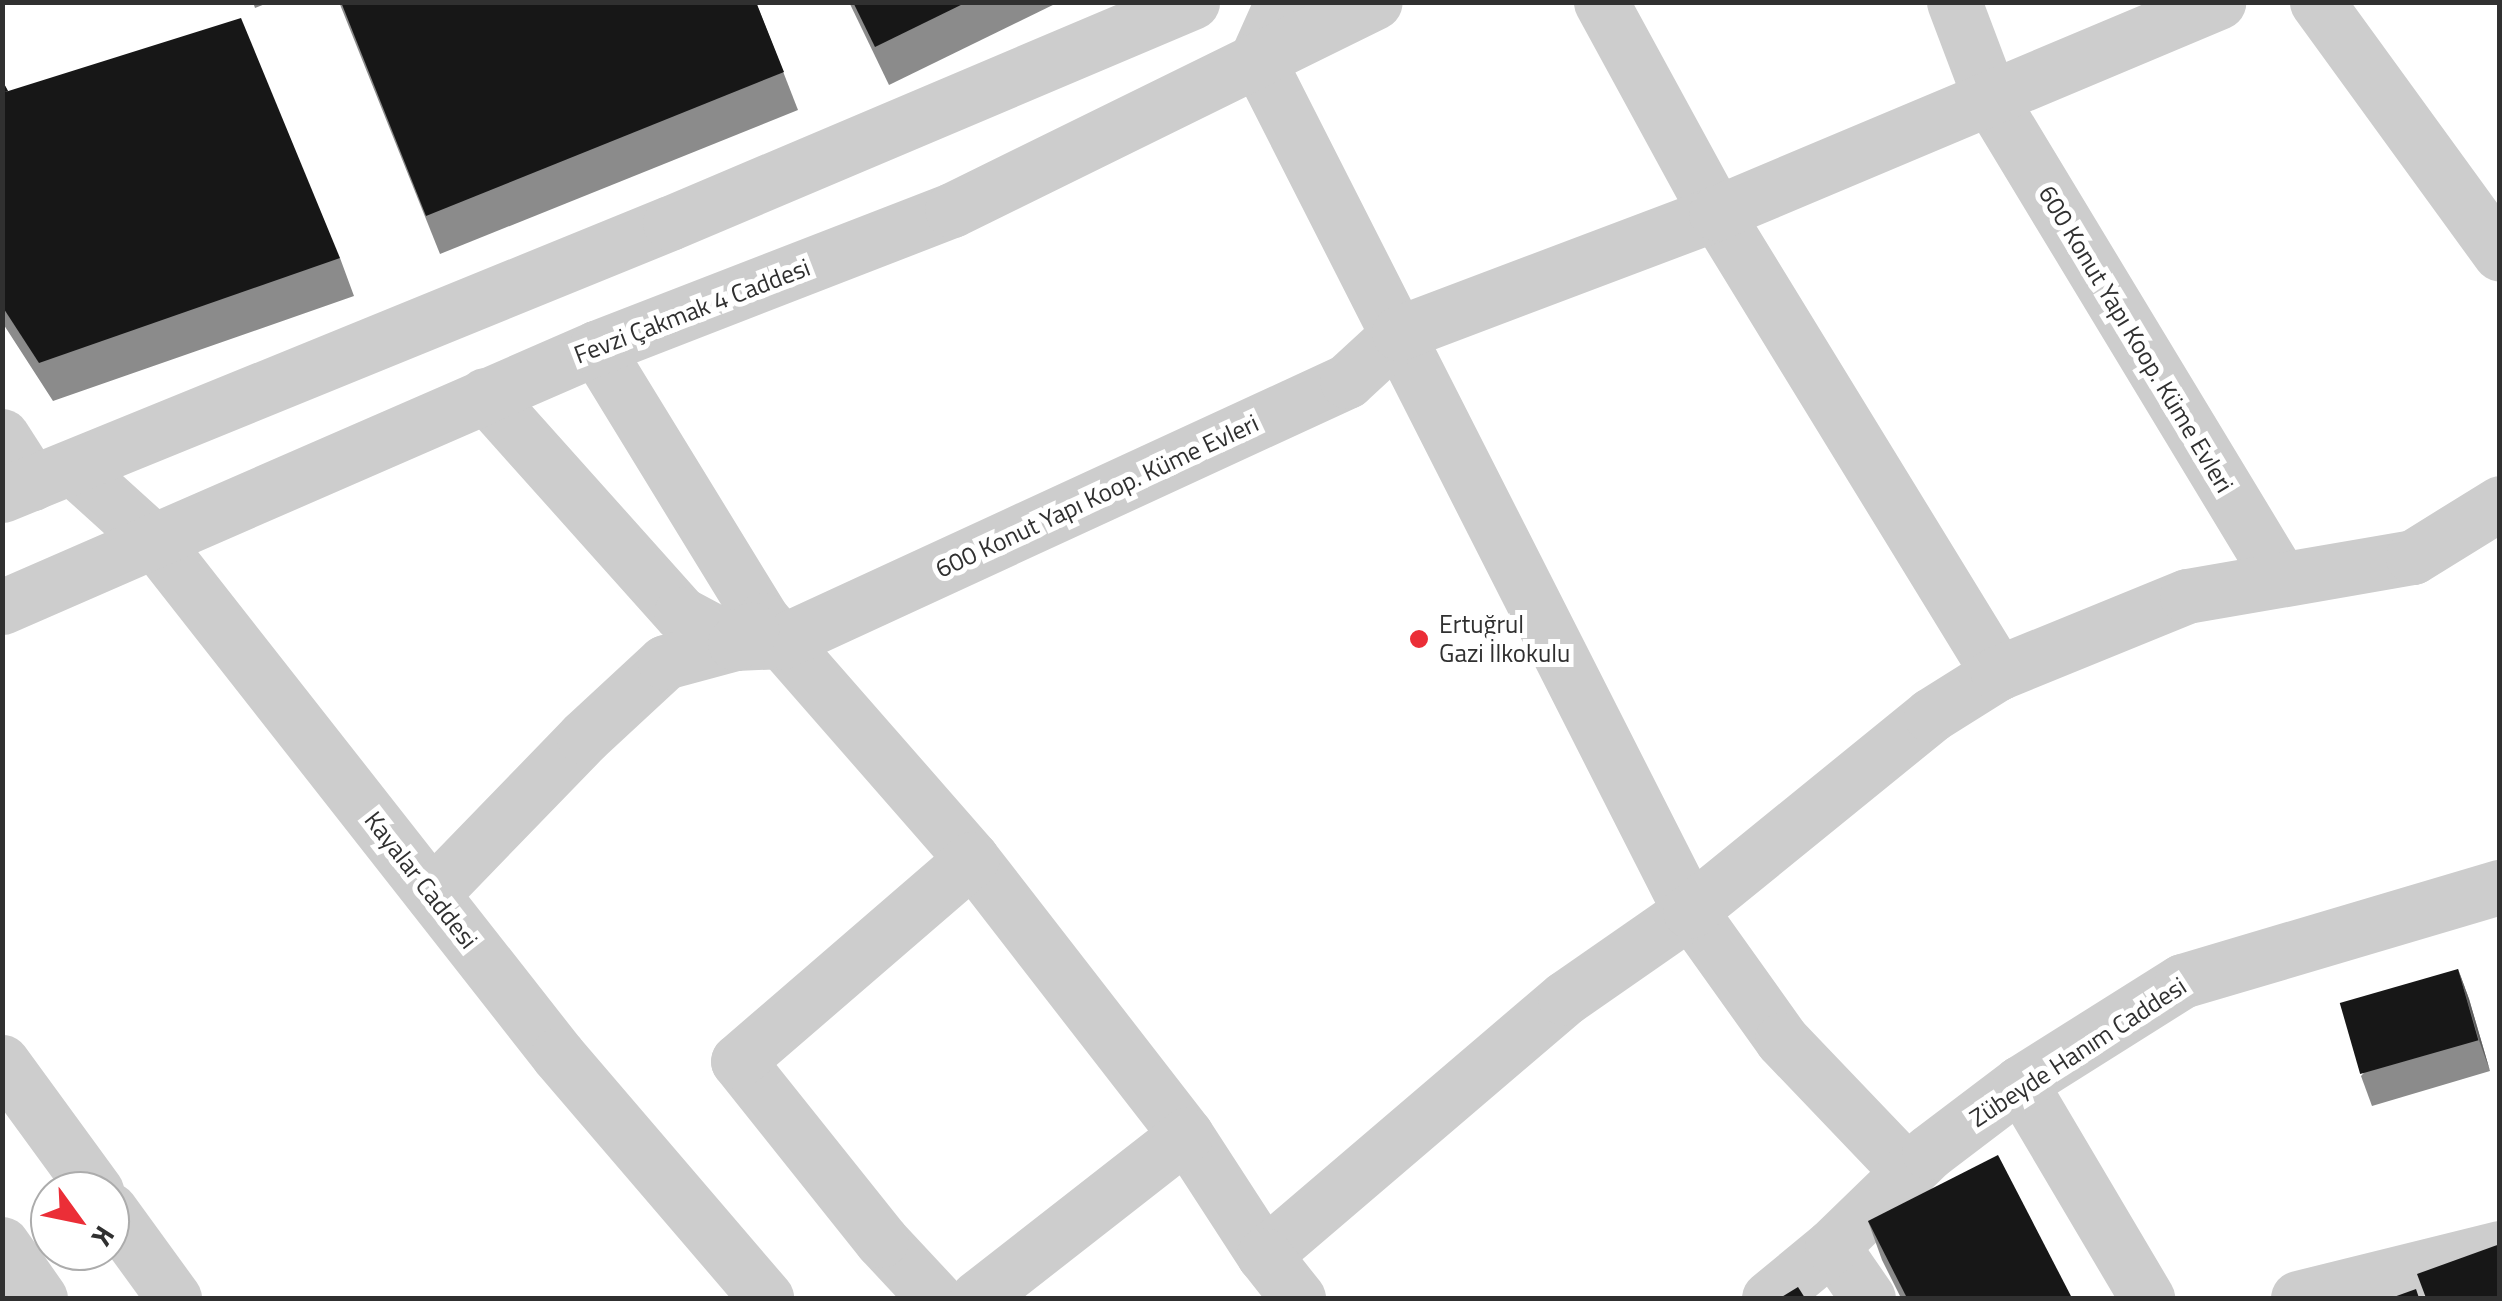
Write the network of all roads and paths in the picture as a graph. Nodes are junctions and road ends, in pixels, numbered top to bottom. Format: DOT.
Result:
graph roads {
  1 [pos="1192,2"];
  2 [pos="1282,2"];
  3 [pos="1375,2"];
  4 [pos="1601,2"];
  5 [pos="1954,2"];
  6 [pos="2218,2"];
  7 [pos="2317,2"];
  8 [pos="1258,58"];
  9 [pos="1991,100"];
  10 [pos="1716,213"];
  11 [pos="2500,254"];
  12 [pos="1398,333"];
  13 [pos="596,348"];
  14 [pos="485,395"];
  15 [pos="2,436"];
  16 [pos="35,481"];
  17 [pos="2500,503"];
  18 [pos="156,543"];
  19 [pos="2280,578"];
  20 [pos="2,607"];
  21 [pos="761,634"];
  22 [pos="1998,672"];
  23 [pos="972,859"];
  24 [pos="2500,887"];
  25 [pos="432,894"];
  26 [pos="1690,911"];
  27 [pos="2,1062"];
  28 [pos="2020,1083"];
  29 [pos="1186,1135"];
  30 [pos="81,1171"];
  31 [pos="1908,1172"];
  32 [pos="130,1238"];
  33 [pos="2,1244"];
  34 [pos="1832,1246"];
  35 [pos="2500,1248"];
  36 [pos="1264,1255"];
  37 [pos="40,1298"];
  38 [pos="174,1298"];
  39 [pos="766,1298"];
  40 [pos="935,1298"];
  41 [pos="977,1298"];
  42 [pos="1298,1298"];
  43 [pos="1769,1298"];
  44 [pos="1868,1298"];
  45 [pos="2147,1298"];
  46 [pos="2298,1298"];
  1 -- 16 [label="street"];
  2 -- 8 [label="street"];
  3 -- 8 [label="street, Fevzi Çakmak 4 Caddesi"];
  4 -- 10 [label="street"];
  5 -- 9 [label="street, 600 Konut Yapı Koop. Küme Evleri"];
  6 -- 9 [label="street, 600 Konut Yapı Koop. Küme Evleri"];
  7 -- 11 [label="street"];
  8 -- 12 [label="street"];
  8 -- 13 [label="street, Fevzi Çakmak 4 Caddesi"];
  9 -- 10 [label="street, 600 Konut Yapı Koop. Küme Evleri"];
  9 -- 19 [label="street, 600 Konut Yapı Koop. Küme Evleri"];
  10 -- 12 [label="street, 600 Konut Yapı Koop. Küme Evleri"];
  10 -- 22 [label="street"];
  12 -- 21 [label="street, 600 Konut Yapı Koop. Küme Evleri"];
  12 -- 26 [label="street"];
  13 -- 14 [label="street, Fevzi Çakmak 4 Caddesi"];
  13 -- 21 [label="street"];
  14 -- 18 [label="street, Fevzi Çakmak 4 Caddesi"];
  14 -- 21 [label="street"];
  15 -- 16 [label="street, Kayalar Caddesi"];
  16 -- 18 [label="street, Kayalar Caddesi"];
  17 -- 19 [label="street"];
  18 -- 20 [label="street, Fevzi Çakmak 4 Caddesi"];
  18 -- 25 [label="street, Kayalar Caddesi"];
  19 -- 22 [label="street"];
  21 -- 23 [label="street"];
  21 -- 25 [label="street, 600 Konut Yapı Koop. Küme Evleri"];
  22 -- 26 [label="street"];
  23 -- 29 [label="street"];
  23 -- 40 [label="street"];
  24 -- 28 [label="street, Zübeyde Hanım Caddesi"];
  25 -- 39 [label="street, Kayalar Caddesi"];
  26 -- 31 [label="street"];
  26 -- 36 [label="street"];
  27 -- 30 [label="street"];
  28 -- 31 [label="street, Zübeyde Hanım Caddesi"];
  28 -- 45 [label="street"];
  29 -- 36 [label="street"];
  29 -- 41 [label="street"];
  31 -- 34 [label="street, Zübeyde Hanım Caddesi"];
  32 -- 38 [label="street"];
  33 -- 37 [label="street"];
  34 -- 43 [label="street, Zübeyde Hanım Caddesi"];
  34 -- 44 [label="street"];
  35 -- 46 [label="street"];
  36 -- 42 [label="street"];
}
